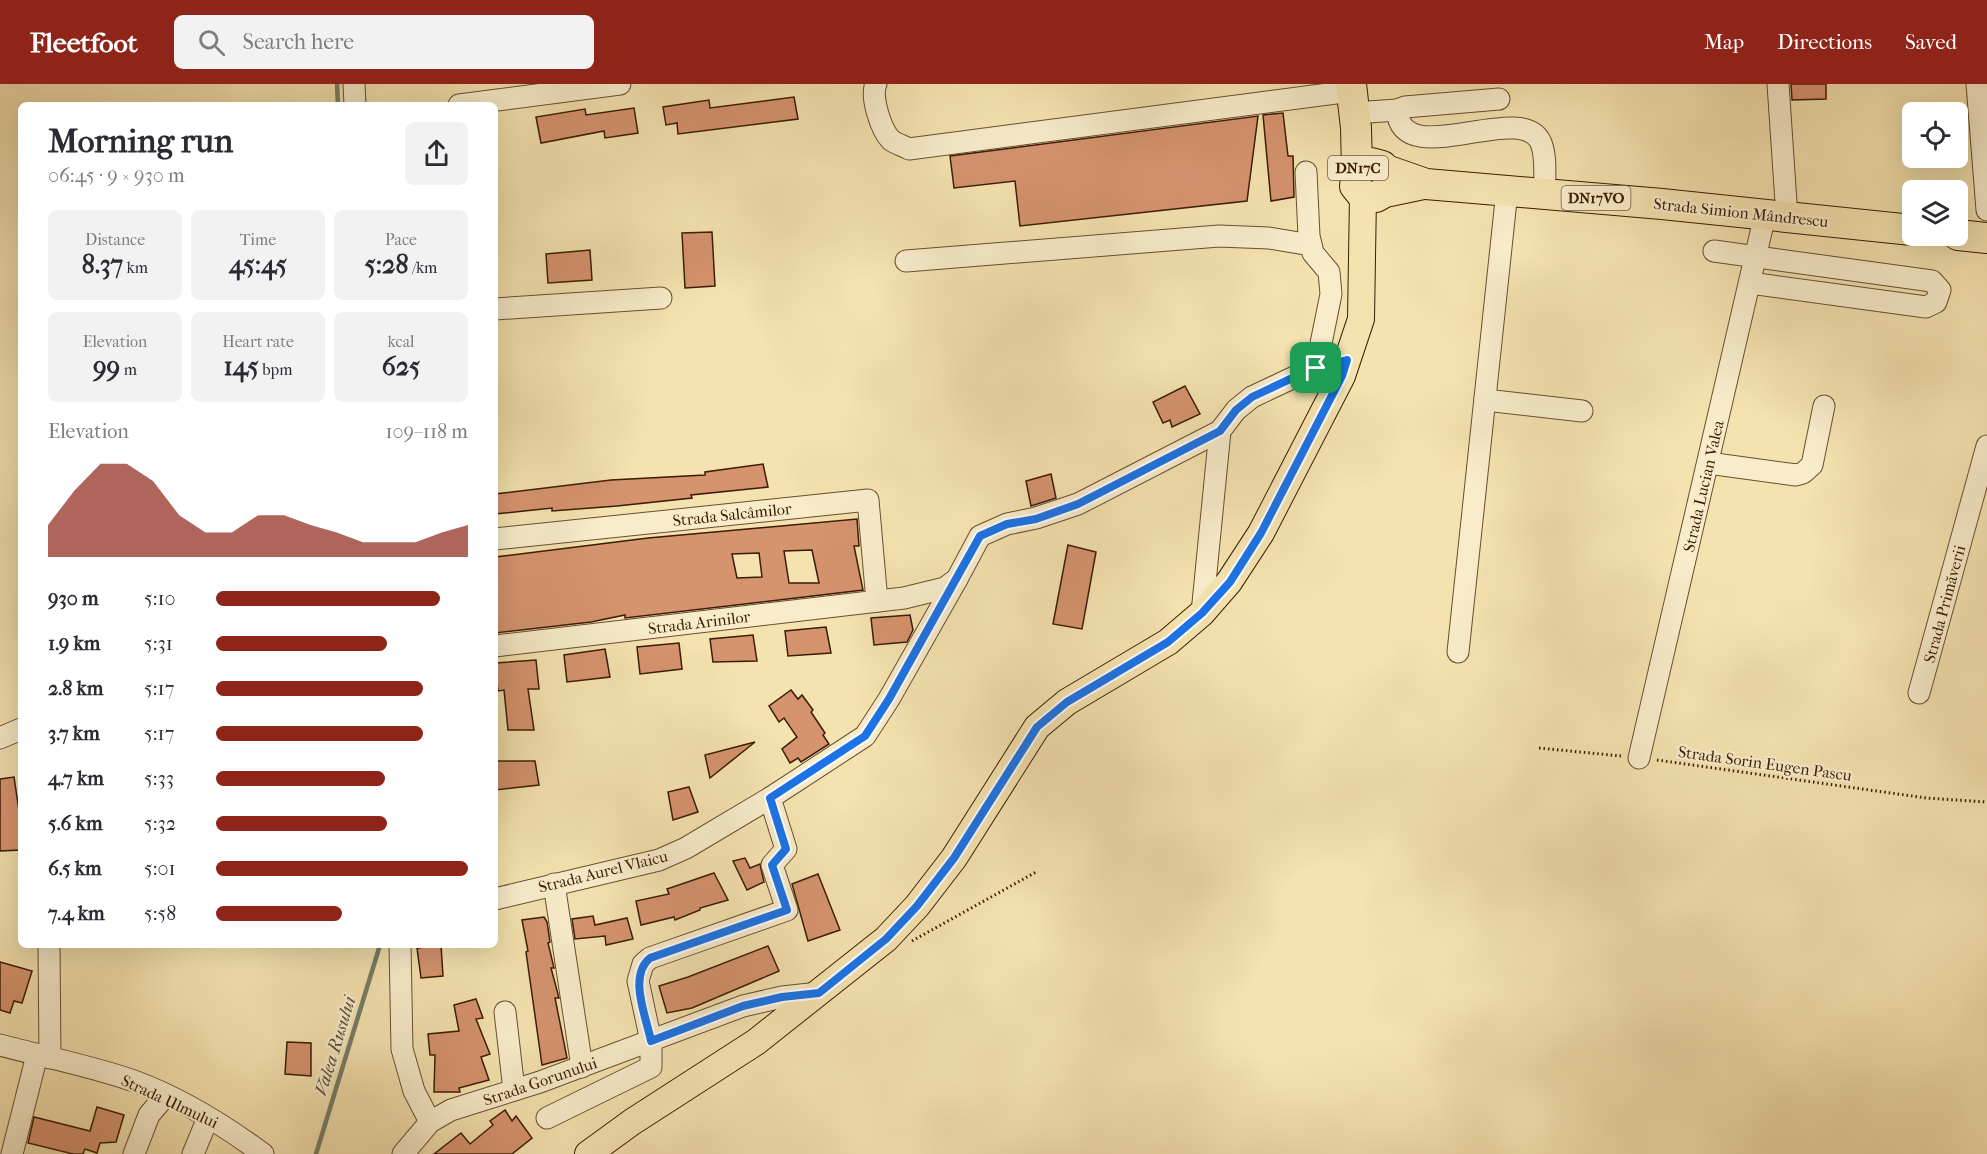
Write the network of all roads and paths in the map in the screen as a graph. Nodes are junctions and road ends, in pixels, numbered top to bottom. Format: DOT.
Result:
graph roads {
  1 [pos="354,84"];
  2 [pos="620,84"];
  3 [pos="876,84"];
  4 [pos="1778,84"];
  5 [pos="1977,84"];
  6 [pos="1499,99"];
  7 [pos="355,102"];
  8 [pos="482,102"];
  9 [pos="1353,104"];
  10 [pos="1397,110"];
  11 [pos="1306,172"];
  12 [pos="1372,187"];
  13 [pos="1507,191"];
  14 [pos="1545,194"];
  15 [pos="1987,210"];
  16 [pos="1776,216"];
  17 [pos="1902,229"];
  18 [pos="1968,236"];
  19 [pos="1987,238"];
  20 [pos="1311,245"];
  21 [pos="1714,251"];
  22 [pos="1755,257"];
  23 [pos="906,261"];
  24 [pos="1750,283"];
  25 [pos="660,298"];
  26 [pos="498,309"];
  27 [pos="1347,360"];
  28 [pos="1316,368"];
  29 [pos="1485,400"];
  30 [pos="1824,406"];
  31 [pos="1582,411"];
  32 [pos="1220,431"];
  33 [pos="1987,446"];
  34 [pos="1708,463"];
  35 [pos="498,539"];
  36 [pos="957,579"];
  37 [pos="877,601"];
  38 [pos="1202,613"];
  39 [pos="498,646"];
  40 [pos="1458,652"];
  41 [pos="1919,693"];
  42 [pos="18,730"];
  43 [pos="0,738"];
  44 [pos="1539,748"];
  45 [pos="1639,758"];
  46 [pos="770,798"];
  47 [pos="1987,802"];
  48 [pos="1036,872"];
  49 [pos="554,884"];
  50 [pos="498,898"];
  51 [pos="886,939"];
  52 [pos="49,948"];
  53 [pos="400,948"];
  54 [pos="819,993"];
  55 [pos="505,1012"];
  56 [pos="651,1041"];
  57 [pos="0,1046"];
  58 [pos="43,1056"];
  59 [pos="582,1067"];
  60 [pos="514,1090"];
  61 [pos="165,1096"];
  62 [pos="208,1118"];
  63 [pos="547,1118"];
  64 [pos="430,1122"];
  65 [pos="12,1154"];
  66 [pos="134,1154"];
  67 [pos="193,1154"];
  68 [pos="262,1154"];
  69 [pos="403,1154"];
  70 [pos="588,1154"];
  1 -- 7 [label="street"];
  2 -- 8 [label="street"];
  3 -- 9 [label="street"];
  4 -- 16 [label="street, Strada Lucian Valea"];
  5 -- 15 [label="street"];
  6 -- 10 [label="street"];
  9 -- 10 [label="street"];
  9 -- 12 [label="highway, DN17C"];
  10 -- 14 [label="street"];
  11 -- 20 [label="street"];
  12 -- 13 [label="highway, Strada Simion Mândrescu / DN17VO"];
  12 -- 27 [label="main road, DN17C"];
  13 -- 14 [label="highway, Strada Simion Mândrescu / DN17VO"];
  13 -- 29 [label="street"];
  14 -- 16 [label="highway, Strada Simion Mândrescu / DN17VO"];
  16 -- 17 [label="highway, Strada Simion Mândrescu / DN17VO"];
  16 -- 22 [label="street, Strada Lucian Valea"];
  18 -- 19 [label="highway"];
  20 -- 23 [label="street"];
  20 -- 28 [label="street"];
  21 -- 22 [label="street"];
  22 -- 24 [label="street, Strada Lucian Valea"];
  22 -- 24 [label="street"];
  24 -- 34 [label="street, Strada Lucian Valea"];
  25 -- 26 [label="street"];
  27 -- 28 [label="street"];
  27 -- 38 [label="main road, DN17C"];
  28 -- 32 [label="street"];
  29 -- 31 [label="street"];
  29 -- 40 [label="street"];
  30 -- 34 [label="street"];
  32 -- 36 [label="street, Strada Aurel Vlaicu"];
  32 -- 38 [label="street"];
  33 -- 41 [label="street, Strada Primăverii"];
  34 -- 45 [label="street, Strada Lucian Valea"];
  35 -- 37 [label="street, Strada Salcâmilor"];
  36 -- 37 [label="street, Strada Arinilor"];
  36 -- 46 [label="street, Strada Aurel Vlaicu"];
  37 -- 39 [label="street, Strada Arinilor"];
  38 -- 51 [label="main road, DN17C"];
  42 -- 43 [label="street"];
  44 -- 45 [label="path, Strada Sorin Eugen Pascu"];
  45 -- 47 [label="path, Strada Sorin Eugen Pascu"];
  46 -- 49 [label="street, Strada Aurel Vlaicu"];
  46 -- 56 [label="street"];
  48 -- 51 [label="path"];
  49 -- 50 [label="street, Strada Aurel Vlaicu"];
  49 -- 59 [label="street"];
  51 -- 54 [label="main road, DN17C"];
  52 -- 58 [label="street"];
  53 -- 64 [label="street"];
  54 -- 56 [label="street, Strada Gorunului"];
  54 -- 70 [label="main road, DN17C"];
  55 -- 60 [label="street"];
  56 -- 59 [label="street, Strada Gorunului"];
  56 -- 63 [label="street"];
  57 -- 58 [label="street, Strada Ulmului"];
  58 -- 61 [label="street, Strada Ulmului"];
  58 -- 65 [label="street"];
  59 -- 60 [label="street, Strada Gorunului"];
  60 -- 64 [label="street, Strada Gorunului"];
  61 -- 62 [label="street, Strada Ulmului"];
  61 -- 66 [label="street"];
  62 -- 67 [label="street"];
  62 -- 68 [label="street, Strada Ulmului"];
  64 -- 69 [label="street"];
}
